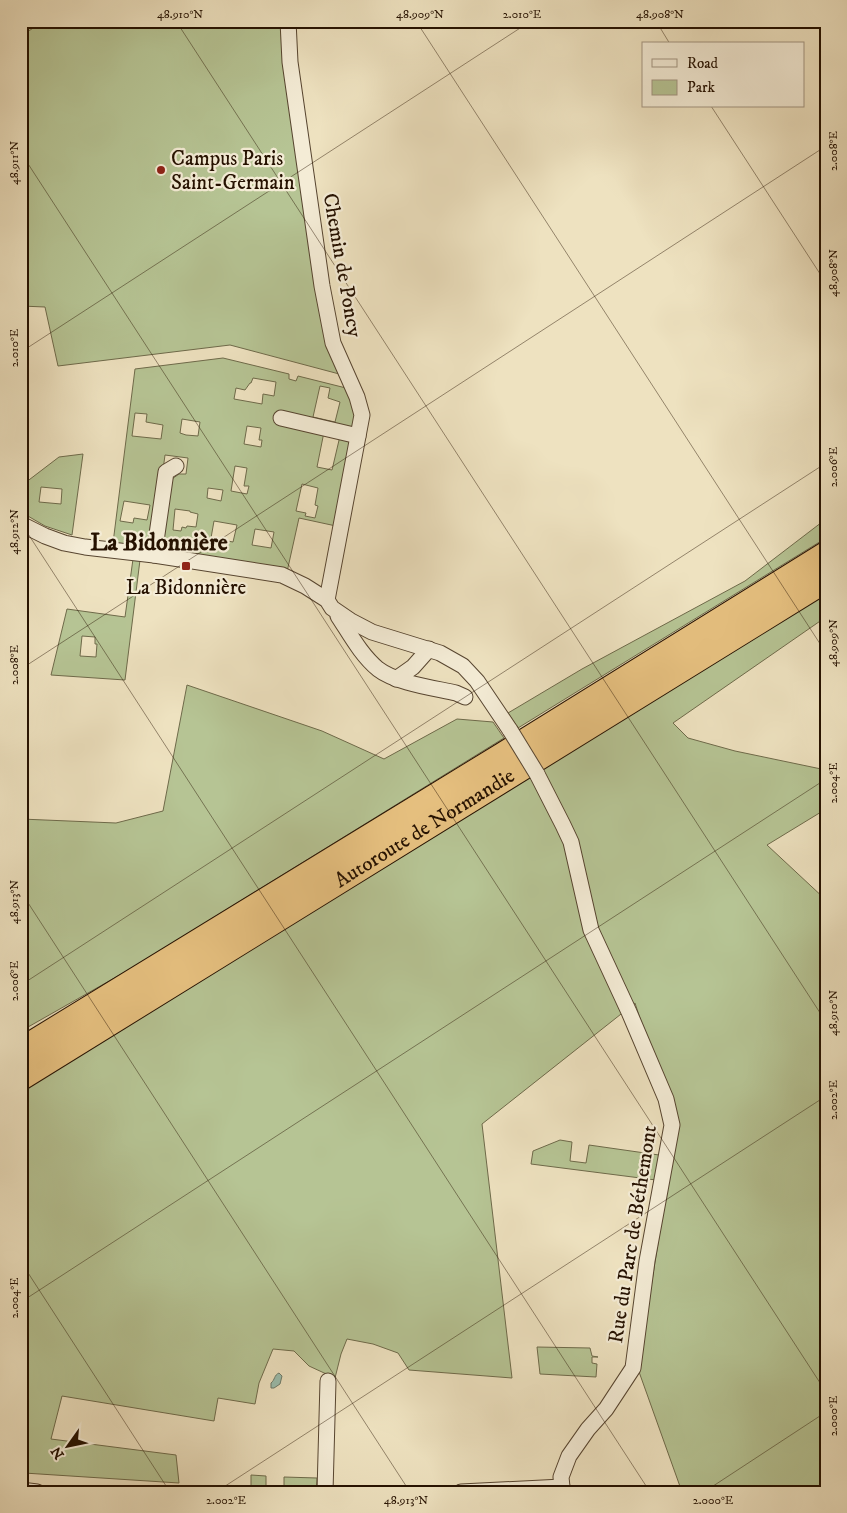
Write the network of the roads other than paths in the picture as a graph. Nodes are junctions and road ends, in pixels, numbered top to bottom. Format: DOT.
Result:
graph roads {
  1 [pos="288,21"];
  2 [pos="281,418"];
  3 [pos="358,436"];
  4 [pos="176,466"];
  5 [pos="21,524"];
  6 [pos="154,555"];
  7 [pos="826,555"];
  8 [pos="826,578"];
  9 [pos="330,604"];
  10 [pos="429,649"];
  11 [pos="396,678"];
  12 [pos="465,697"];
  13 [pos="21,1051"];
  14 [pos="21,1077"];
  15 [pos="328,1382"];
  16 [pos="564,1489"];
  17 [pos="21,1490"];
  18 [pos="37,1492"];
  19 [pos="325,1492"];
  20 [pos="461,1492"];
  1 -- 3 [label="street, Chemin de Poncy"];
  2 -- 3 [label="street"];
  3 -- 9 [label="street, Chemin de Poncy"];
  4 -- 6 [label="street"];
  5 -- 6 [label="street, Rue du Parc de Béthemont"];
  6 -- 9 [label="street, Rue du Parc de Béthemont"];
  7 -- 13 [label="highway, Autoroute de Normandie"];
  8 -- 14 [label="highway, Autoroute de Normandie"];
  9 -- 10 [label="street, Rue du Parc de Béthemont"];
  9 -- 11 [label="street"];
  10 -- 11 [label="street"];
  10 -- 16 [label="street, Rue du Parc de Béthemont, bridge"];
  11 -- 12 [label="street"];
  15 -- 19 [label="street"];
  16 -- 20 [label="street"];
  17 -- 18 [label="street"];
}
